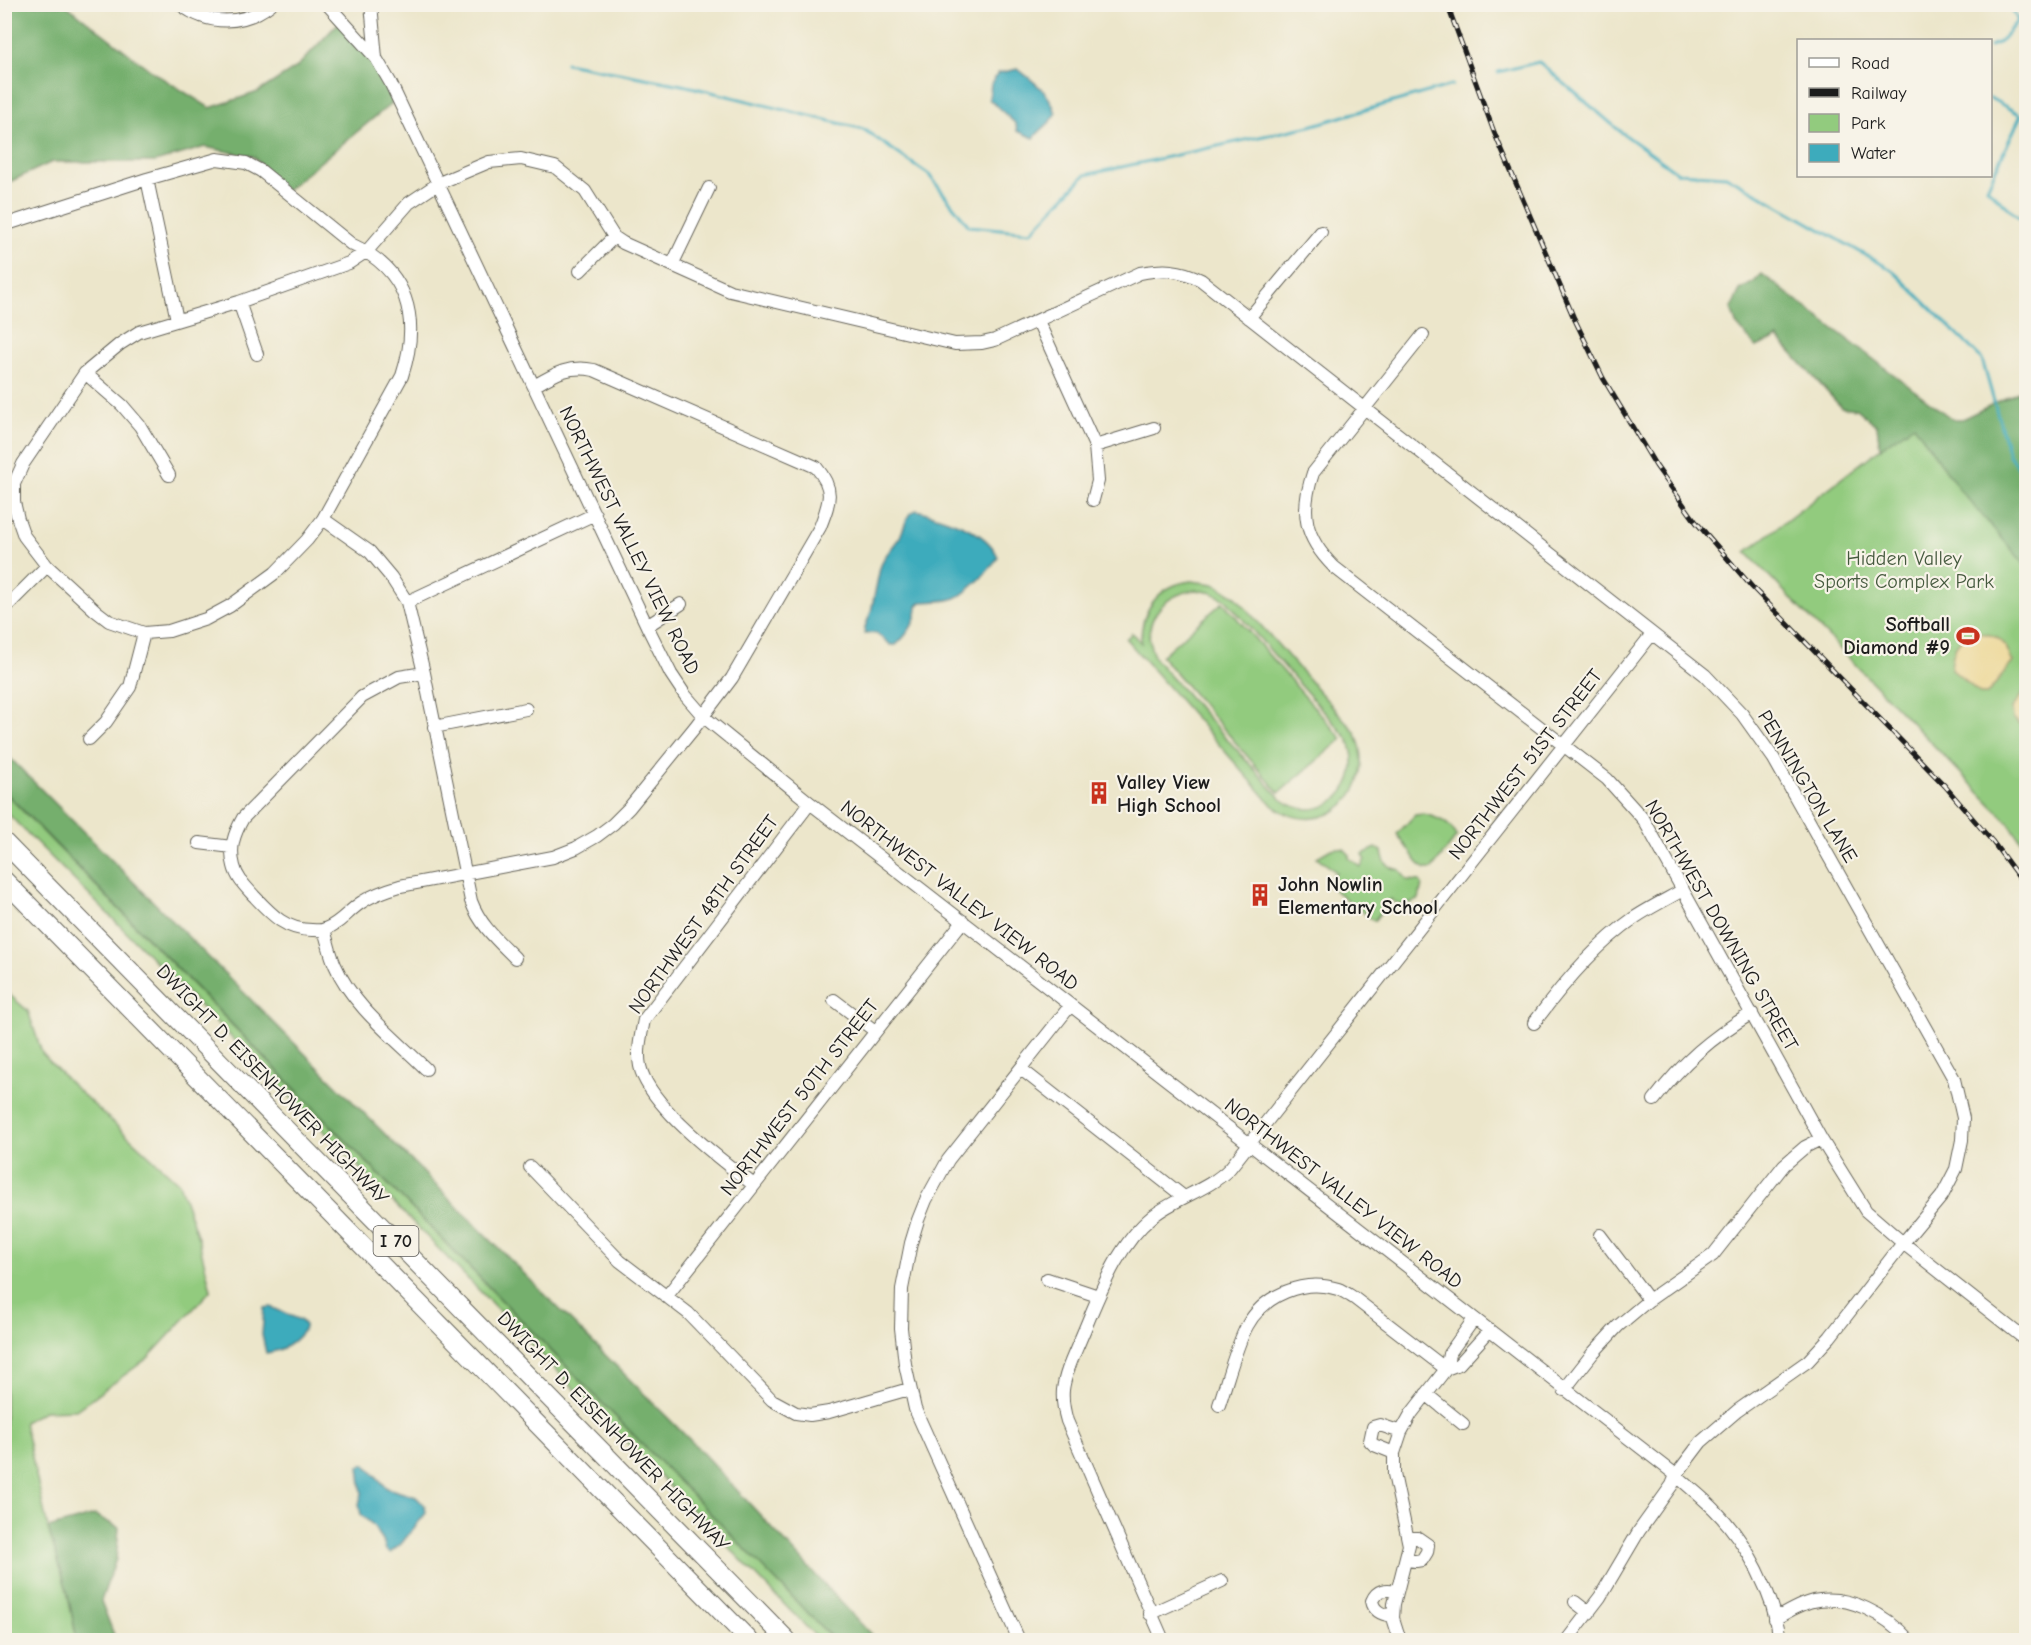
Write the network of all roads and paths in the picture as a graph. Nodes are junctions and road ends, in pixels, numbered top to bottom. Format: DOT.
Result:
graph roads {
  1 [pos="180,4"];
  2 [pos="271,4"];
  3 [pos="327,4"];
  4 [pos="371,4"];
  5 [pos="376,58"];
  6 [pos="147,179"];
  7 [pos="439,183"];
  8 [pos="709,188"];
  9 [pos="4,225"];
  10 [pos="1321,232"];
  11 [pos="614,237"];
  12 [pos="367,251"];
  13 [pos="672,265"];
  14 [pos="580,271"];
  15 [pos="239,302"];
  16 [pos="1249,318"];
  17 [pos="177,320"];
  18 [pos="1038,321"];
  19 [pos="1423,335"];
  20 [pos="257,354"];
  21 [pos="85,373"];
  22 [pos="534,386"];
  23 [pos="1363,408"];
  24 [pos="1154,428"];
  25 [pos="1095,446"];
  26 [pos="169,475"];
  27 [pos="9,483"];
  28 [pos="1093,500"];
  29 [pos="595,514"];
  30 [pos="323,519"];
  31 [pos="47,566"];
  32 [pos="407,602"];
  33 [pos="681,604"];
  34 [pos="4,609"];
  35 [pos="647,626"];
  36 [pos="144,633"];
  37 [pos="1652,634"];
  38 [pos="424,673"];
  39 [pos="526,709"];
  40 [pos="704,717"];
  41 [pos="434,727"];
  42 [pos="89,739"];
  43 [pos="1564,747"];
  44 [pos="810,803"];
  45 [pos="4,842"];
  46 [pos="200,843"];
  47 [pos="232,847"];
  48 [pos="465,875"];
  49 [pos="4,880"];
  50 [pos="1683,890"];
  51 [pos="963,921"];
  52 [pos="324,930"];
  53 [pos="516,957"];
  54 [pos="834,1000"];
  55 [pos="1070,1006"];
  56 [pos="1752,1013"];
  57 [pos="1534,1023"];
  58 [pos="875,1031"];
  59 [pos="426,1069"];
  60 [pos="1021,1069"];
  61 [pos="1654,1100"];
  62 [pos="1821,1139"];
  63 [pos="1249,1143"];
  64 [pos="530,1167"];
  65 [pos="754,1185"];
  66 [pos="1184,1197"];
  67 [pos="1600,1235"];
  68 [pos="1903,1243"];
  69 [pos="1047,1279"];
  70 [pos="1098,1296"];
  71 [pos="666,1297"];
  72 [pos="1649,1300"];
  73 [pos="1474,1319"];
  74 [pos="1489,1331"];
  75 [pos="2026,1340"];
  76 [pos="1446,1369"];
  77 [pos="909,1389"];
  78 [pos="1564,1390"];
  79 [pos="1426,1394"];
  80 [pos="1219,1405"];
  81 [pos="1463,1424"];
  82 [pos="1401,1432"];
  83 [pos="1394,1453"];
  84 [pos="1676,1475"];
  85 [pos="1408,1538"];
  86 [pos="1406,1560"];
  87 [pos="1222,1581"];
  88 [pos="1397,1592"];
  89 [pos="1575,1602"];
  90 [pos="1589,1613"];
  91 [pos="1150,1614"];
  92 [pos="1394,1616"];
  93 [pos="1775,1619"];
  94 [pos="749,1641"];
  95 [pos="787,1641"];
  96 [pos="1019,1641"];
  97 [pos="1163,1641"];
  98 [pos="1400,1641"];
  99 [pos="1567,1641"];
  100 [pos="1780,1641"];
  101 [pos="1909,1641"];
  1 -- 2 [label="street"];
  3 -- 5 [label="street, NORTHWEST VALLEY VIEW ROAD"];
  4 -- 5 [label="street"];
  5 -- 7 [label="street, NORTHWEST VALLEY VIEW ROAD"];
  6 -- 9 [label="street"];
  6 -- 12 [label="street"];
  6 -- 17 [label="street"];
  7 -- 11 [label="street"];
  7 -- 12 [label="street"];
  7 -- 22 [label="street, NORTHWEST VALLEY VIEW ROAD"];
  8 -- 13 [label="street"];
  10 -- 16 [label="street"];
  11 -- 13 [label="street, PENNINGTON LANE"];
  11 -- 14 [label="street"];
  12 -- 15 [label="street"];
  12 -- 30 [label="street"];
  13 -- 18 [label="street, PENNINGTON LANE"];
  15 -- 17 [label="street"];
  15 -- 20 [label="street"];
  16 -- 18 [label="street, PENNINGTON LANE"];
  16 -- 23 [label="street, PENNINGTON LANE"];
  17 -- 21 [label="street"];
  18 -- 25 [label="street"];
  19 -- 23 [label="street"];
  21 -- 26 [label="street"];
  21 -- 27 [label="street"];
  22 -- 29 [label="street, NORTHWEST VALLEY VIEW ROAD"];
  22 -- 40 [label="street"];
  23 -- 37 [label="street, PENNINGTON LANE"];
  23 -- 43 [label="street, NORTHWEST DOWNING STREET"];
  24 -- 25 [label="street"];
  25 -- 28 [label="street"];
  27 -- 31 [label="street"];
  29 -- 32 [label="street"];
  29 -- 35 [label="street, NORTHWEST VALLEY VIEW ROAD"];
  30 -- 32 [label="street"];
  30 -- 36 [label="street"];
  31 -- 34 [label="street"];
  31 -- 36 [label="street"];
  32 -- 38 [label="street"];
  33 -- 35 [label="street"];
  35 -- 40 [label="street, NORTHWEST VALLEY VIEW ROAD"];
  36 -- 42 [label="street"];
  37 -- 43 [label="street, NORTHWEST 51ST STREET"];
  37 -- 68 [label="street, PENNINGTON LANE"];
  38 -- 41 [label="street"];
  38 -- 47 [label="street"];
  39 -- 41 [label="street"];
  40 -- 44 [label="street, NORTHWEST VALLEY VIEW ROAD"];
  40 -- 48 [label="street"];
  41 -- 48 [label="street"];
  43 -- 50 [label="street, NORTHWEST DOWNING STREET"];
  43 -- 63 [label="street, NORTHWEST 51ST STREET"];
  44 -- 51 [label="street, NORTHWEST VALLEY VIEW ROAD"];
  44 -- 65 [label="street, NORTHWEST 48TH STREET"];
  45 -- 95 [label="highway, DWIGHT D. EISENHOWER HIGHWAY / I 70"];
  46 -- 47 [label="street"];
  47 -- 52 [label="street"];
  48 -- 52 [label="street"];
  48 -- 53 [label="street"];
  49 -- 94 [label="highway, I 70"];
  50 -- 56 [label="street, NORTHWEST DOWNING STREET"];
  50 -- 57 [label="street"];
  51 -- 55 [label="street, NORTHWEST VALLEY VIEW ROAD"];
  51 -- 58 [label="street, NORTHWEST 50TH STREET"];
  52 -- 59 [label="street"];
  54 -- 58 [label="street"];
  55 -- 60 [label="street"];
  55 -- 63 [label="street, NORTHWEST VALLEY VIEW ROAD"];
  56 -- 61 [label="street"];
  56 -- 62 [label="street, NORTHWEST DOWNING STREET"];
  58 -- 65 [label="street, NORTHWEST 50TH STREET"];
  60 -- 66 [label="street"];
  60 -- 77 [label="street"];
  62 -- 68 [label="street, NORTHWEST DOWNING STREET"];
  62 -- 72 [label="street"];
  63 -- 66 [label="street, NORTHWEST 51ST STREET"];
  63 -- 73 [label="street, NORTHWEST VALLEY VIEW ROAD"];
  64 -- 71 [label="street"];
  65 -- 71 [label="street, NORTHWEST 50TH STREET"];
  66 -- 70 [label="street, NORTHWEST 51ST STREET"];
  67 -- 72 [label="street"];
  68 -- 75 [label="street, NORTHWEST DOWNING STREET"];
  68 -- 84 [label="street, PENNINGTON LANE"];
  69 -- 70 [label="street"];
  70 -- 91 [label="street, NORTHWEST 51ST STREET"];
  71 -- 77 [label="street"];
  72 -- 78 [label="street"];
  73 -- 74 [label="street, NORTHWEST VALLEY VIEW ROAD"];
  73 -- 76 [label="street"];
  74 -- 76 [label="street"];
  74 -- 78 [label="street, NORTHWEST VALLEY VIEW ROAD"];
  76 -- 79 [label="street"];
  76 -- 80 [label="street"];
  77 -- 96 [label="street"];
  78 -- 84 [label="street, NORTHWEST VALLEY VIEW ROAD"];
  79 -- 81 [label="street"];
  79 -- 82 [label="street"];
  82 -- 83 [label="street"];
  82 -- 83 [label="street"];
  83 -- 85 [label="street"];
  84 -- 90 [label="street, PENNINGTON LANE"];
  84 -- 93 [label="street, NORTHWEST VALLEY VIEW ROAD"];
  85 -- 86 [label="street"];
  85 -- 86 [label="street"];
  86 -- 88 [label="street"];
  87 -- 91 [label="street"];
  88 -- 92 [label="street"];
  88 -- 92 [label="street"];
  89 -- 90 [label="street"];
  90 -- 99 [label="street, PENNINGTON LANE"];
  91 -- 97 [label="street, NORTHWEST 51ST STREET"];
  92 -- 98 [label="street"];
  93 -- 100 [label="street, NORTHWEST VALLEY VIEW ROAD"];
  93 -- 101 [label="street"];
}
